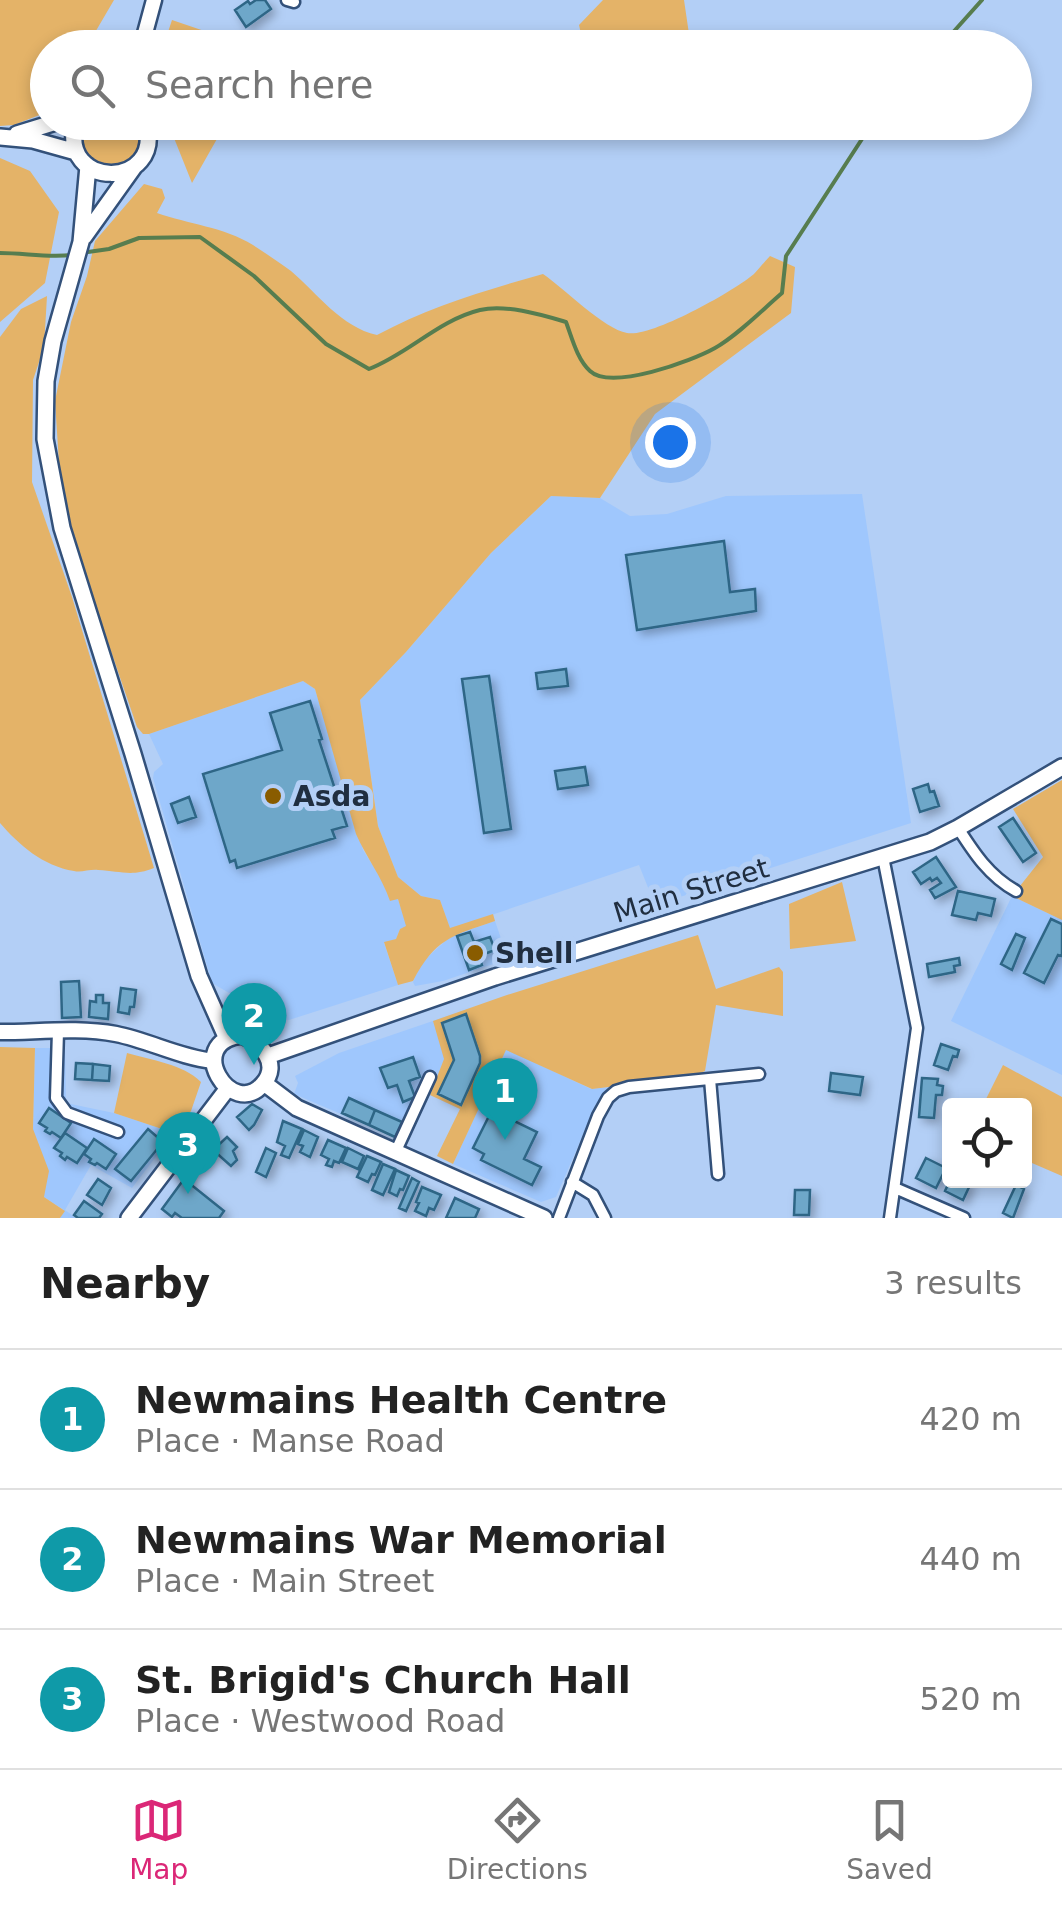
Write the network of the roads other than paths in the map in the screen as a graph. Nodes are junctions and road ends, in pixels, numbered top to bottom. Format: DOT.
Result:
graph roads {
  1 [pos="154,0"];
  2 [pos="146,30"];
  3 [pos="30,130"];
  4 [pos="4,137"];
  5 [pos="74,140"];
  6 [pos="148,140"];
  7 [pos="76,152"];
  8 [pos="88,166"];
  9 [pos="134,167"];
  10 [pos="81,242"];
  11 [pos="1062,767"];
  12 [pos="958,828"];
  13 [pos="882,857"];
  14 [pos="1016,890"];
  15 [pos="58,1030"];
  16 [pos="0,1032"];
  17 [pos="227,1039"];
  18 [pos="268,1056"];
  19 [pos="213,1061"];
  20 [pos="759,1074"];
  21 [pos="430,1077"];
  22 [pos="710,1079"];
  23 [pos="264,1083"];
  24 [pos="228,1088"];
  25 [pos="118,1132"];
  26 [pos="396,1153"];
  27 [pos="718,1174"];
  28 [pos="572,1182"];
  29 [pos="896,1188"];
  30 [pos="130,1218"];
  31 [pos="544,1218"];
  32 [pos="559,1218"];
  33 [pos="605,1218"];
  34 [pos="890,1218"];
  35 [pos="964,1218"];
  1 -- 2 [label="street"];
  3 -- 4 [label="main road"];
  4 -- 7 [label="main road"];
  5 -- 7 [label="main road"];
  6 -- 9 [label="main road"];
  7 -- 8 [label="main road"];
  8 -- 9 [label="main road"];
  8 -- 10 [label="main road"];
  9 -- 10 [label="main road"];
  10 -- 17 [label="main road"];
  11 -- 12 [label="main road, Main Street"];
  12 -- 13 [label="main road, Main Street"];
  12 -- 14 [label="street"];
  13 -- 18 [label="main road, Main Street"];
  13 -- 29 [label="street"];
  15 -- 16 [label="street"];
  15 -- 19 [label="street"];
  15 -- 25 [label="street"];
  17 -- 18 [label="main road"];
  17 -- 19 [label="main road"];
  18 -- 23 [label="main road"];
  19 -- 24 [label="main road"];
  20 -- 22 [label="street"];
  21 -- 26 [label="street"];
  22 -- 27 [label="street"];
  22 -- 28 [label="street"];
  23 -- 24 [label="main road"];
  23 -- 26 [label="main road"];
  24 -- 30 [label="main road"];
  26 -- 31 [label="main road"];
  28 -- 32 [label="street"];
  28 -- 33 [label="street"];
  29 -- 34 [label="street"];
  29 -- 35 [label="street"];
}
